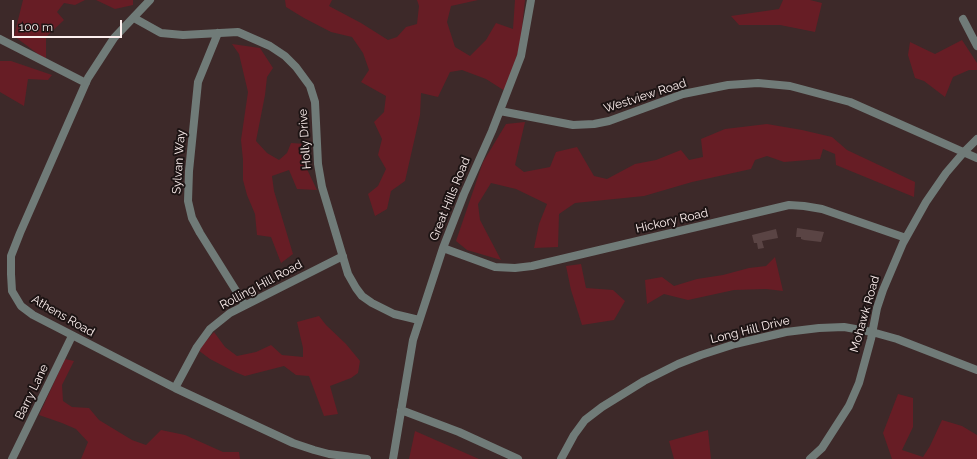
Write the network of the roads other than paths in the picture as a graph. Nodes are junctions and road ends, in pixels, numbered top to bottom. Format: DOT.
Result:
graph roads {
  1 [pos="150,0"];
  2 [pos="531,0"];
  3 [pos="134,18"];
  4 [pos="963,19"];
  5 [pos="218,33"];
  6 [pos="0,39"];
  7 [pos="977,46"];
  8 [pos="86,83"];
  9 [pos="500,111"];
  10 [pos="977,139"];
  11 [pos="964,152"];
  12 [pos="977,158"];
  13 [pos="906,238"];
  14 [pos="443,248"];
  15 [pos="343,256"];
  16 [pos="245,305"];
  17 [pos="419,320"];
  18 [pos="872,332"];
  19 [pos="72,336"];
  20 [pos="977,370"];
  21 [pos="175,388"];
  22 [pos="401,410"];
  23 [pos="12,459"];
  24 [pos="367,459"];
  25 [pos="393,459"];
  26 [pos="518,459"];
  27 [pos="561,459"];
  28 [pos="810,459"];
  1 -- 3 [label="street, Athens Road"];
  2 -- 9 [label="street, Great Hills Road"];
  3 -- 5 [label="street, Holly Drive"];
  3 -- 8 [label="street, Athens Road"];
  4 -- 7 [label="street"];
  5 -- 15 [label="street, Holly Drive"];
  5 -- 16 [label="street, Sylvan Way"];
  6 -- 8 [label="street"];
  8 -- 19 [label="street, Athens Road"];
  9 -- 11 [label="street, Westview Road"];
  9 -- 14 [label="street, Great Hills Road"];
  10 -- 11 [label="street, Mohawk Road"];
  11 -- 12 [label="street, Westview Road"];
  11 -- 13 [label="street, Mohawk Road"];
  13 -- 14 [label="street, Hickory Road"];
  13 -- 18 [label="street, Mohawk Road"];
  14 -- 17 [label="street, Great Hills Road"];
  15 -- 16 [label="street, Rolling Hill Road"];
  15 -- 17 [label="street, Holly Drive"];
  16 -- 21 [label="street, Rolling Hill Road"];
  17 -- 22 [label="street, Great Hills Road"];
  18 -- 20 [label="street, Long Hill Drive"];
  18 -- 27 [label="street, Long Hill Drive"];
  18 -- 28 [label="street, Mohawk Road"];
  19 -- 21 [label="street, Athens Road"];
  19 -- 23 [label="street, Barry Lane"];
  21 -- 24 [label="street, Athens Road"];
  22 -- 25 [label="street, Great Hills Road"];
  22 -- 26 [label="street"];
}
